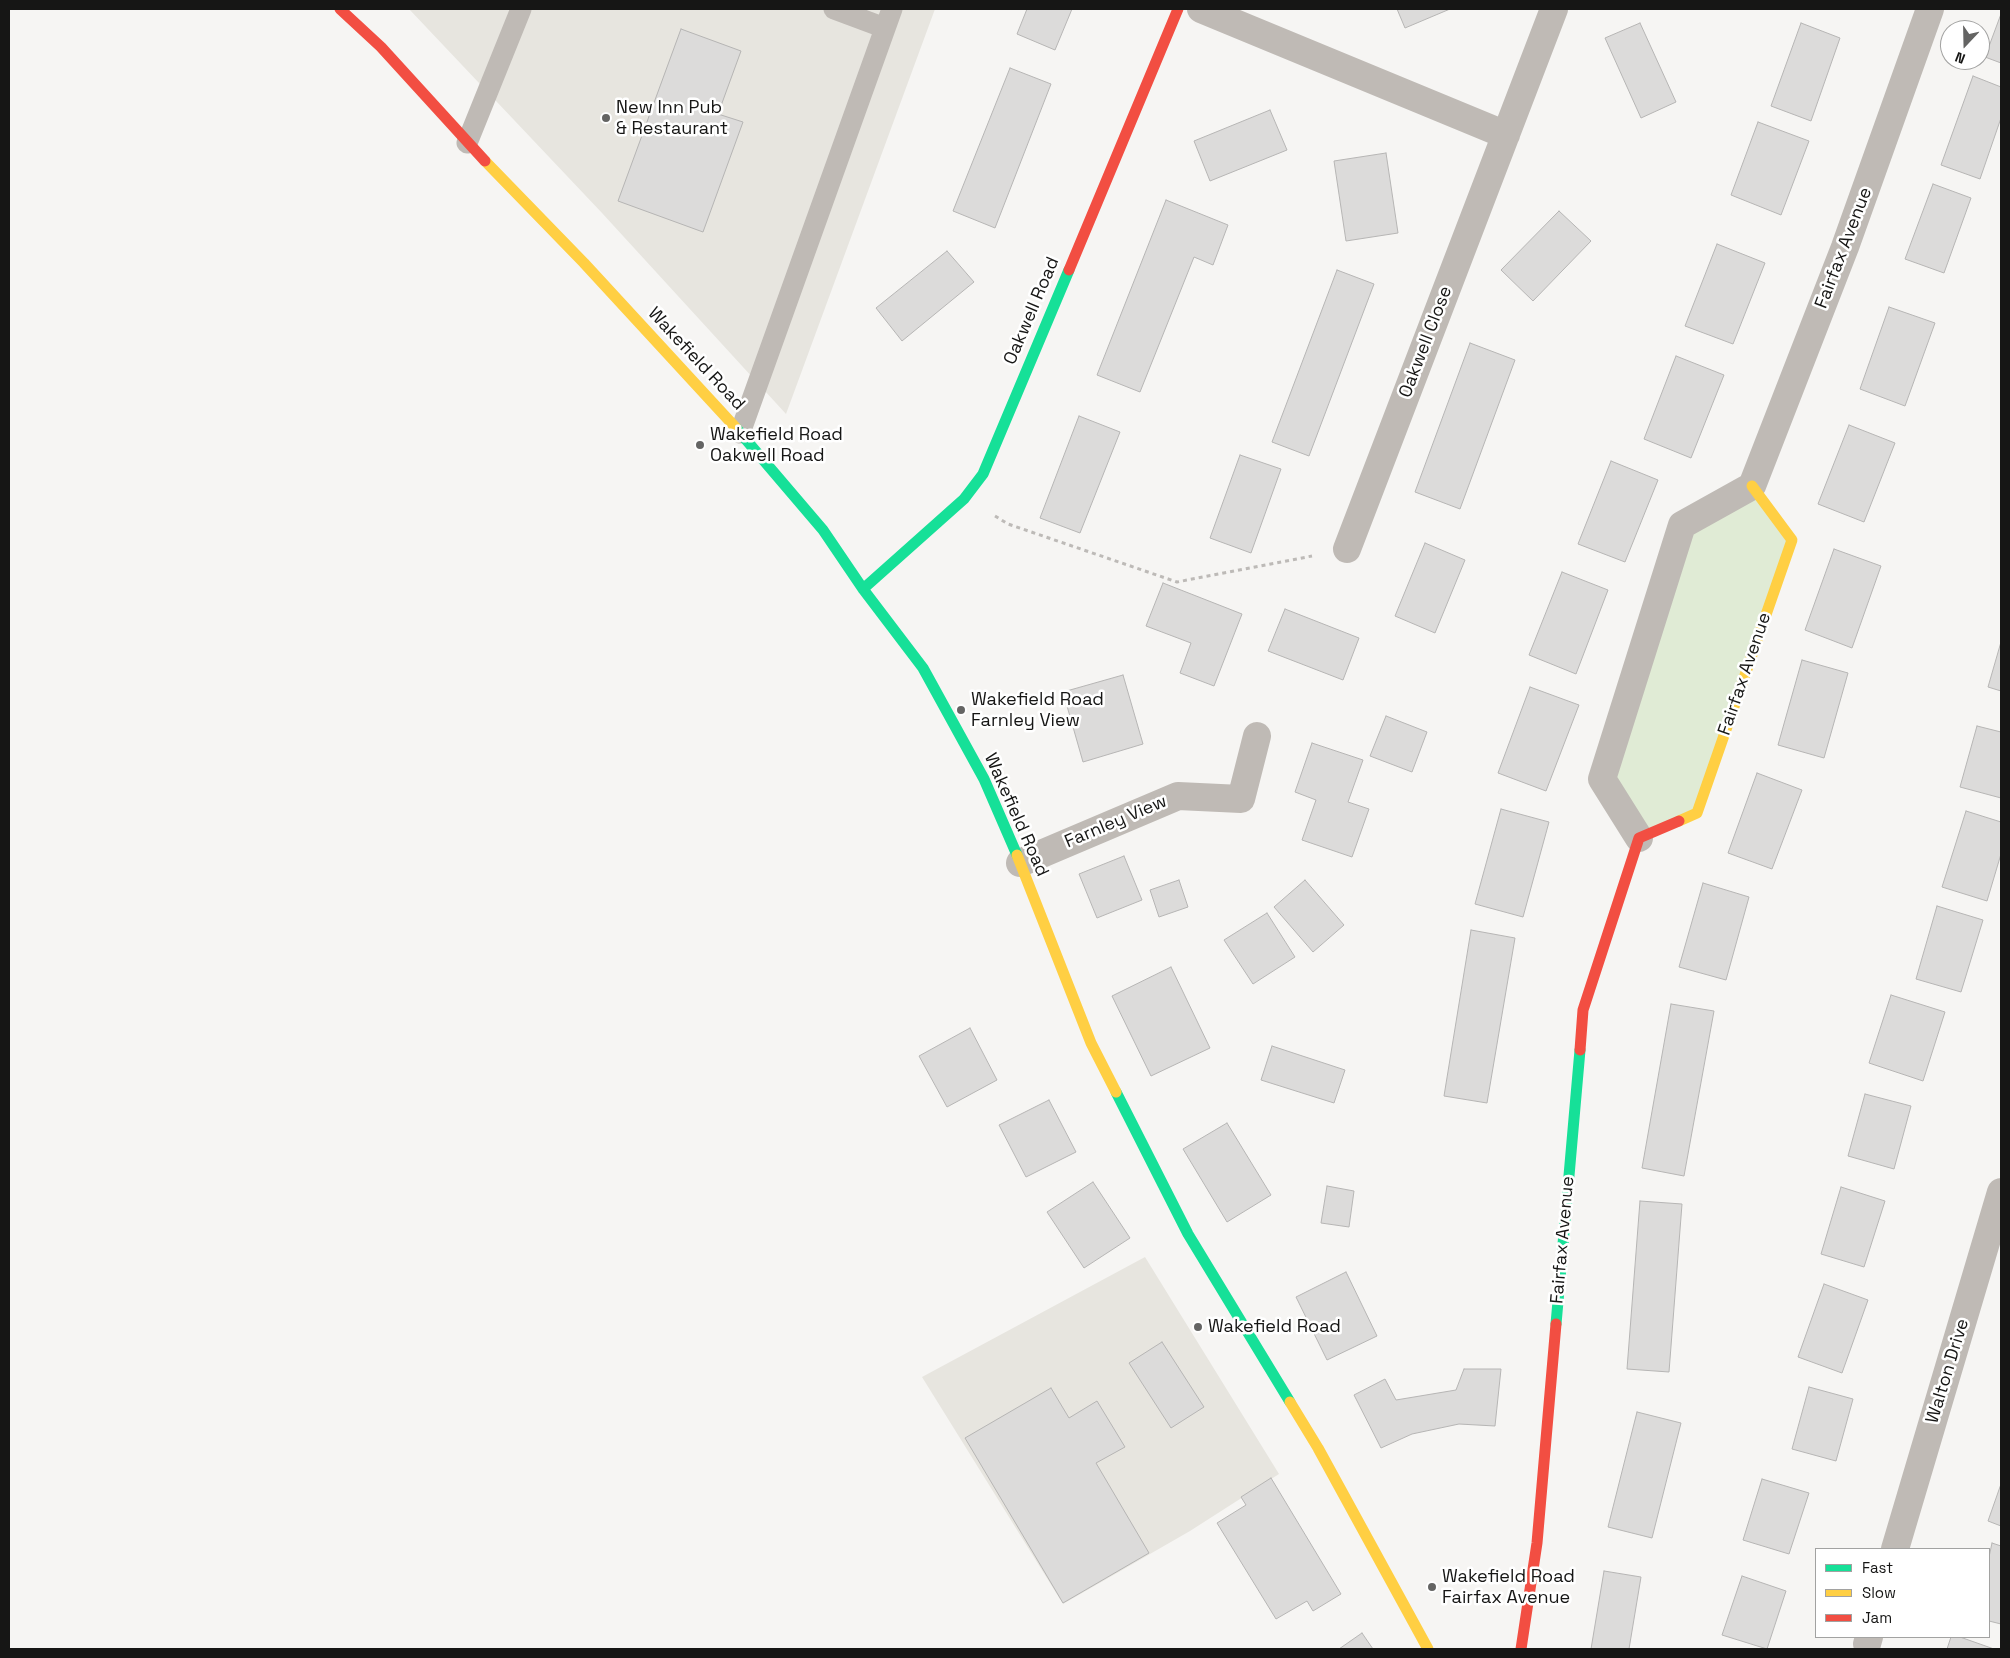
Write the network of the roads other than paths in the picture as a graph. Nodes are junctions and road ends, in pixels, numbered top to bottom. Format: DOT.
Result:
graph roads {
  1 [pos="340,9"];
  2 [pos="520,9"];
  3 [pos="834,9"];
  4 [pos="1178,9"];
  5 [pos="1201,9"];
  6 [pos="1554,9"];
  7 [pos="1930,9"];
  8 [pos="889,18"];
  9 [pos="1506,135"];
  10 [pos="467,143"];
  11 [pos="740,432"];
  12 [pos="1752,486"];
  13 [pos="1347,549"];
  14 [pos="863,588"];
  15 [pos="1257,736"];
  16 [pos="1639,838"];
  17 [pos="1020,863"];
  18 [pos="2001,1192"];
  19 [pos="1895,1548"];
  20 [pos="1428,1649"];
  21 [pos="1520,1649"];
  1 -- 10 [label="main road, Wakefield Road"];
  2 -- 10 [label="lane"];
  3 -- 8 [label="lane"];
  4 -- 14 [label="main road, Oakwell Road"];
  5 -- 9 [label="street"];
  6 -- 9 [label="street, Oakwell Close"];
  7 -- 12 [label="street, Fairfax Avenue"];
  8 -- 11 [label="lane"];
  9 -- 13 [label="street, Oakwell Close"];
  10 -- 11 [label="main road, Wakefield Road"];
  11 -- 14 [label="main road, Wakefield Road"];
  12 -- 16 [label="street"];
  12 -- 16 [label="main road, Fairfax Avenue"];
  14 -- 17 [label="main road, Wakefield Road"];
  15 -- 17 [label="street, Farnley View"];
  16 -- 21 [label="main road, Fairfax Avenue"];
  17 -- 20 [label="main road, Wakefield Road"];
  18 -- 19 [label="street, Walton Drive"];
}
